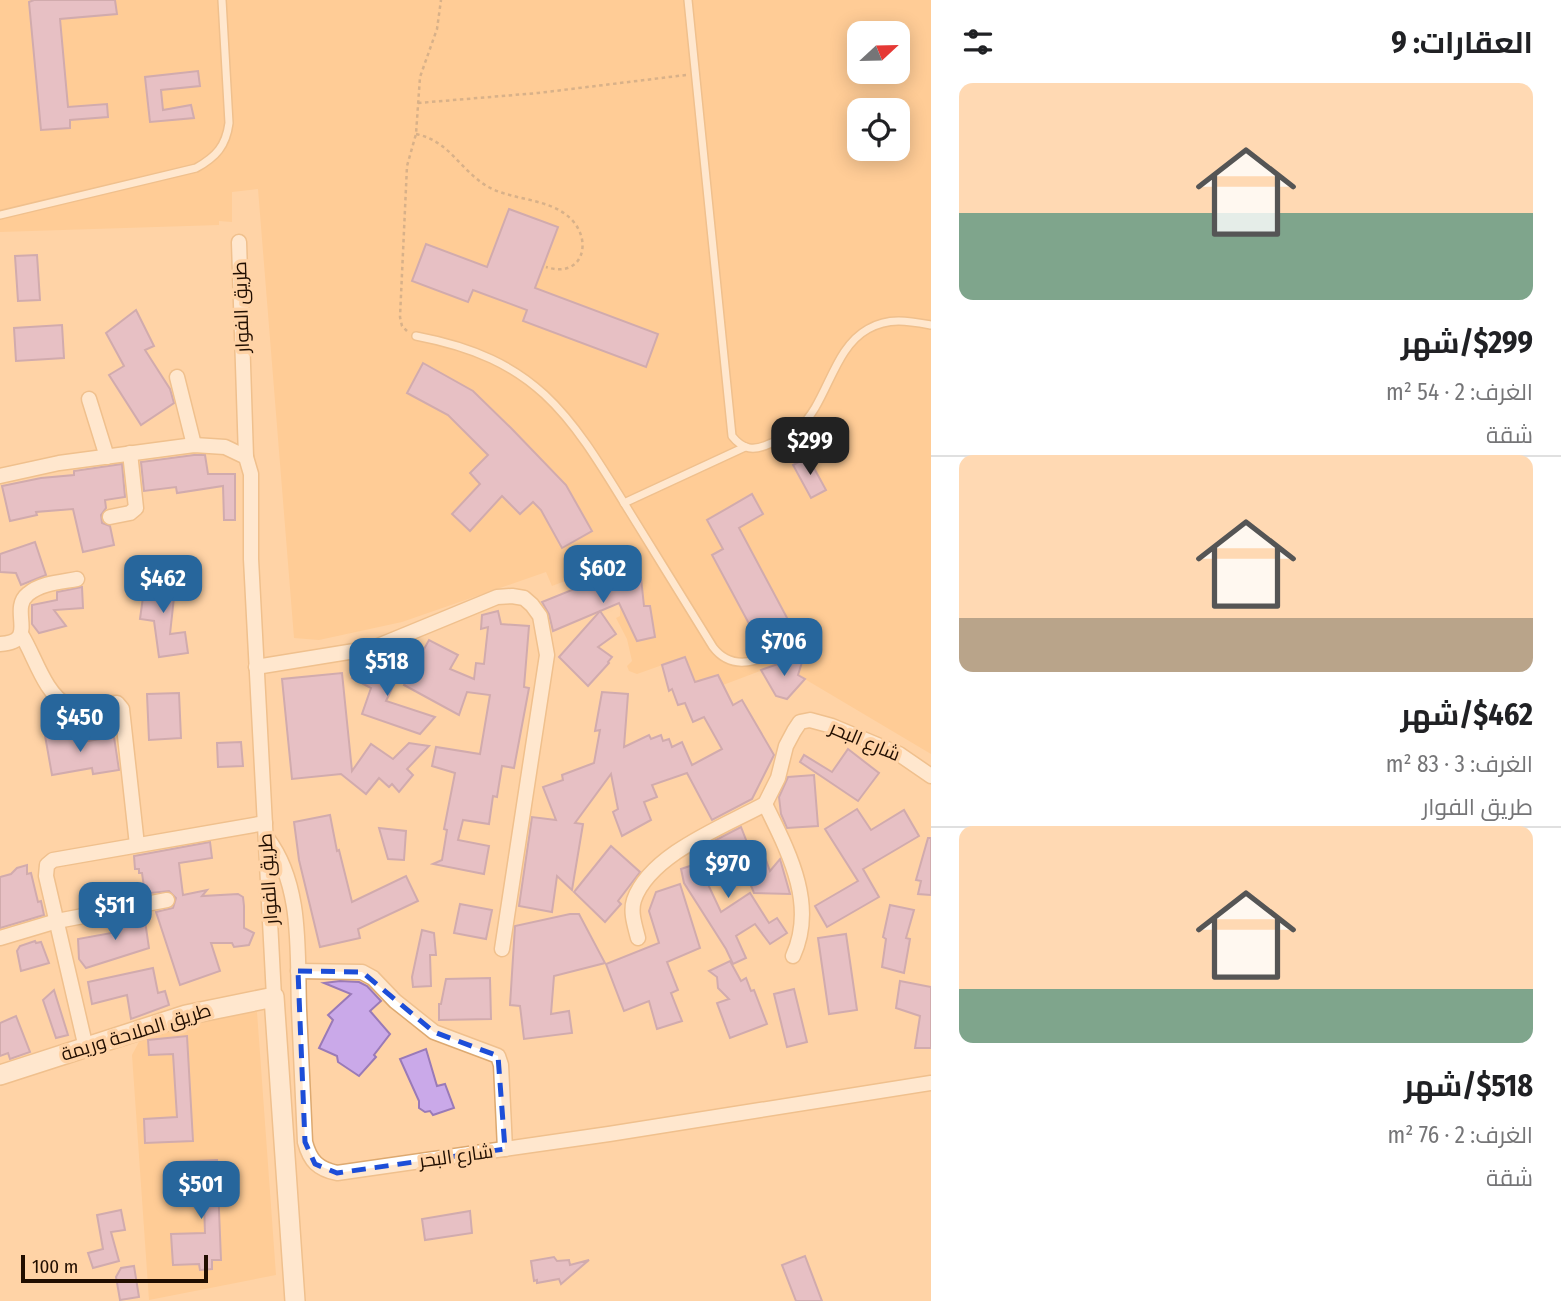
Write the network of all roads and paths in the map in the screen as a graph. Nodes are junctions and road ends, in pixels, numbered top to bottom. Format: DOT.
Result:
graph roads {
  1 [pos="222,0"];
  2 [pos="441,0"];
  3 [pos="688,0"];
  4 [pos="696,74"];
  5 [pos="418,103"];
  6 [pos="416,134"];
  7 [pos="0,215"];
  8 [pos="239,242"];
  9 [pos="546,267"];
  10 [pos="931,325"];
  11 [pos="416,336"];
  12 [pos="177,377"];
  13 [pos="89,399"];
  14 [pos="194,445"];
  15 [pos="745,447"];
  16 [pos="130,453"];
  17 [pos="107,457"];
  18 [pos="246,457"];
  19 [pos="0,476"];
  20 [pos="624,503"];
  21 [pos="110,517"];
  22 [pos="76,579"];
  23 [pos="816,628"];
  24 [pos="21,634"];
  25 [pos="0,644"];
  26 [pos="256,667"];
  27 [pos="931,776"];
  28 [pos="765,804"];
  29 [pos="266,831"];
  30 [pos="137,845"];
  31 [pos="167,900"];
  32 [pos="57,921"];
  33 [pos="0,937"];
  34 [pos="638,938"];
  35 [pos="502,949"];
  36 [pos="793,956"];
  37 [pos="298,971"];
  38 [pos="274,997"];
  39 [pos="86,1048"];
  40 [pos="0,1074"];
  41 [pos="931,1083"];
  42 [pos="505,1149"];
  43 [pos="295,1301"];
  1 -- 7 [label="lane"];
  2 -- 5 [label="path"];
  3 -- 4 [label="lane"];
  4 -- 5 [label="path"];
  4 -- 15 [label="lane"];
  5 -- 6 [label="path"];
  6 -- 9 [label="path"];
  6 -- 11 [label="path"];
  8 -- 18 [label="street, طريق الفوار"];
  10 -- 15 [label="lane"];
  11 -- 20 [label="lane"];
  12 -- 14 [label="street"];
  13 -- 17 [label="street"];
  14 -- 16 [label="street"];
  14 -- 18 [label="street"];
  15 -- 20 [label="lane"];
  16 -- 17 [label="street"];
  16 -- 21 [label="street"];
  17 -- 19 [label="street"];
  18 -- 26 [label="street, طريق الفوار"];
  20 -- 23 [label="lane"];
  22 -- 24 [label="street"];
  24 -- 25 [label="street"];
  24 -- 30 [label="street"];
  26 -- 29 [label="street, طريق الفوار"];
  26 -- 35 [label="street"];
  27 -- 28 [label="street, شارع البحر"];
  28 -- 34 [label="street"];
  28 -- 36 [label="street"];
  29 -- 30 [label="street"];
  29 -- 37 [label="street, شارع البحر"];
  29 -- 38 [label="street, طريق الفوار"];
  30 -- 32 [label="street"];
  31 -- 32 [label="street"];
  32 -- 33 [label="street"];
  32 -- 39 [label="street"];
  37 -- 42 [label="street"];
  37 -- 42 [label="street, شارع البحر"];
  38 -- 39 [label="street, طريق الملاحة وريمة"];
  38 -- 43 [label="street, طريق الفوار"];
  39 -- 40 [label="street, طريق الملاحة وريمة"];
  41 -- 42 [label="street, شارع البحر"];
}
